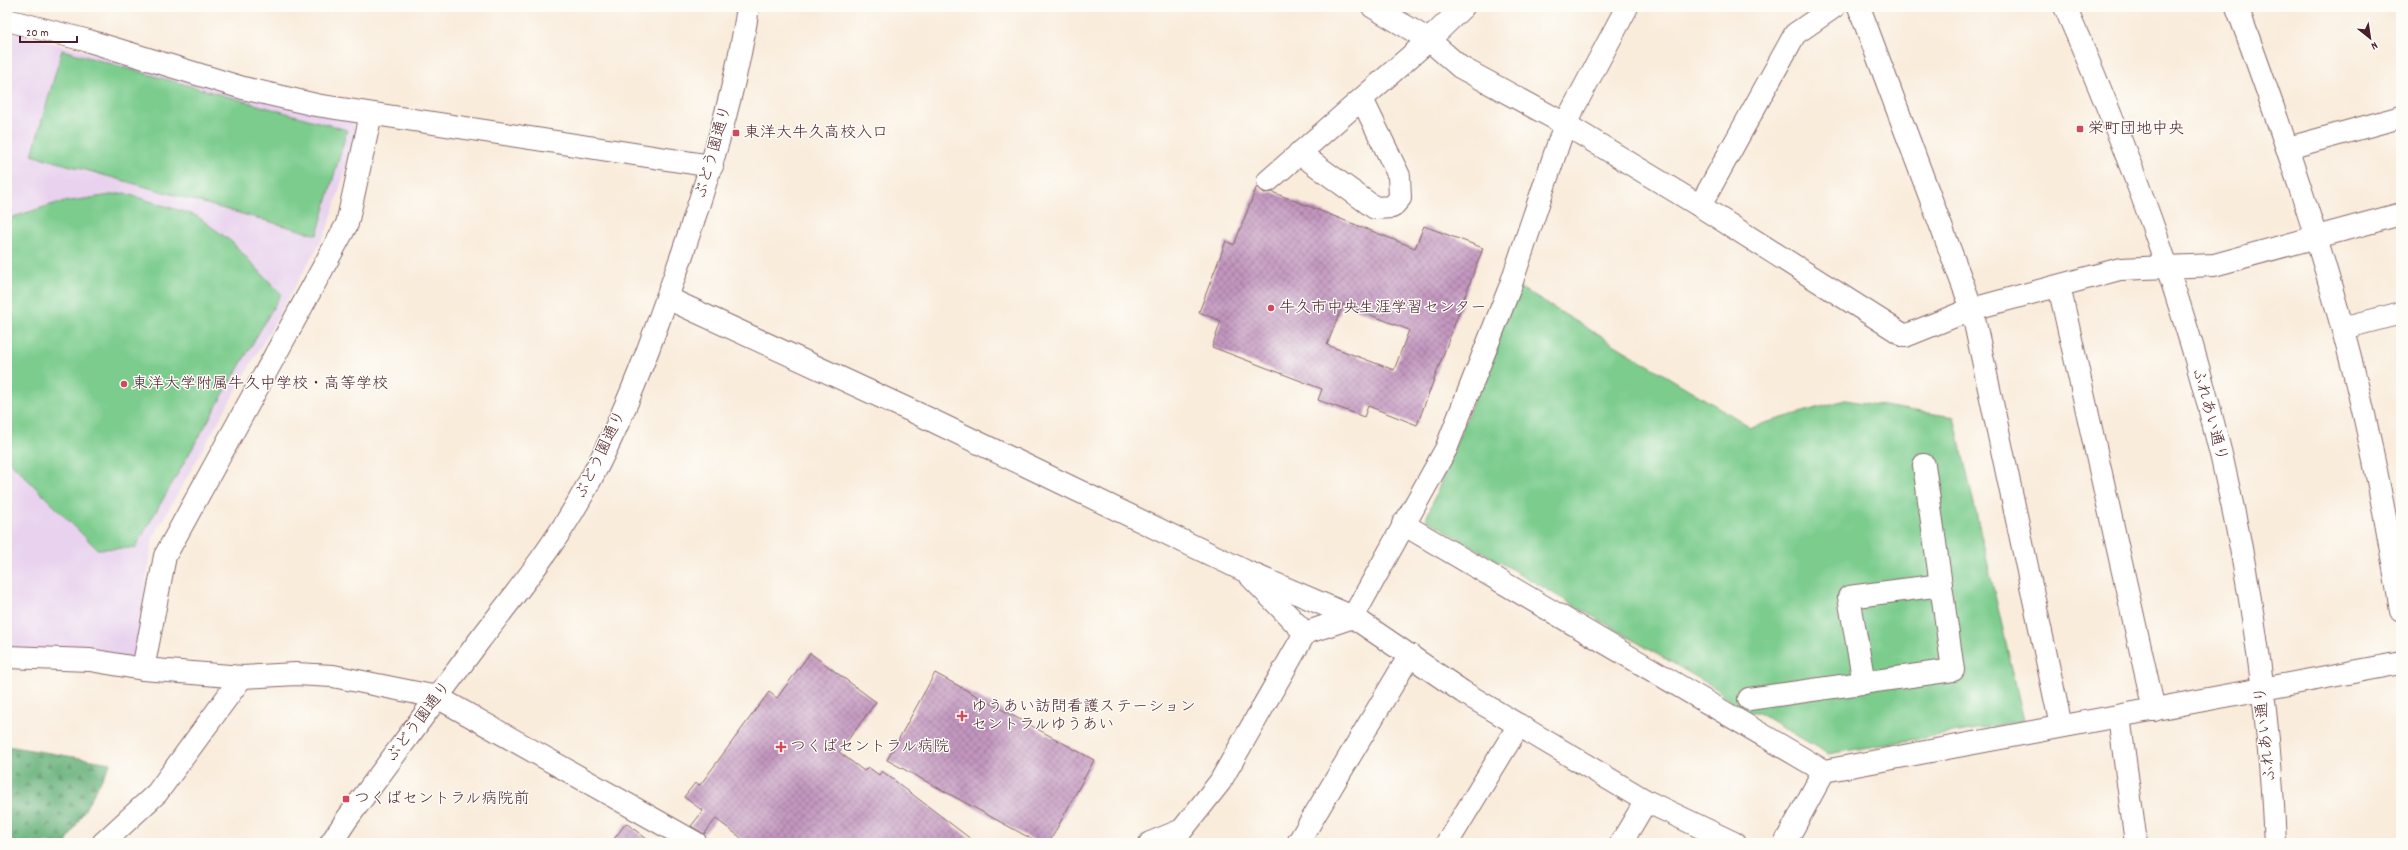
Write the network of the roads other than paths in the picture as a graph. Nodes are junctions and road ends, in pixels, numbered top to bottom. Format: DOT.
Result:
graph roads {
  1 [pos="748,7"];
  2 [pos="1373,7"];
  3 [pos="1463,7"];
  4 [pos="1627,7"];
  5 [pos="1834,7"];
  6 [pos="1859,7"];
  7 [pos="2065,7"];
  8 [pos="2244,9"];
  9 [pos="7,20"];
  10 [pos="1429,40"];
  11 [pos="1362,99"];
  12 [pos="371,114"];
  13 [pos="2401,117"];
  14 [pos="1565,124"];
  15 [pos="2288,148"];
  16 [pos="1299,153"];
  17 [pos="712,166"];
  18 [pos="1268,181"];
  19 [pos="1700,206"];
  20 [pos="2401,214"];
  21 [pos="2316,237"];
  22 [pos="2167,266"];
  23 [pos="2058,286"];
  24 [pos="667,298"];
  25 [pos="1972,309"];
  26 [pos="2401,313"];
  27 [pos="2343,328"];
  28 [pos="1924,465"];
  29 [pos="2394,515"];
  30 [pos="1403,524"];
  31 [pos="1245,571"];
  32 [pos="1941,586"];
  33 [pos="2401,611"];
  34 [pos="1353,617"];
  35 [pos="1305,633"];
  36 [pos="1410,655"];
  37 [pos="7,657"];
  38 [pos="2401,663"];
  39 [pos="143,669"];
  40 [pos="242,678"];
  41 [pos="1864,683"];
  42 [pos="2262,689"];
  43 [pos="438,697"];
  44 [pos="1749,699"];
  45 [pos="2154,710"];
  46 [pos="2119,716"];
  47 [pos="1519,725"];
  48 [pos="2061,726"];
  49 [pos="1824,771"];
  50 [pos="1646,801"];
  51 [pos="103,843"];
  52 [pos="332,843"];
  53 [pos="696,843"];
  54 [pos="1150,843"];
  55 [pos="1298,843"];
  56 [pos="1447,843"];
  57 [pos="1621,843"];
  58 [pos="1734,843"];
  59 [pos="1784,843"];
  60 [pos="2136,843"];
  61 [pos="2275,843"];
  1 -- 17 [label="street, ぶどう園通り"];
  2 -- 10 [label="street"];
  3 -- 10 [label="street"];
  4 -- 14 [label="street"];
  5 -- 19 [label="street"];
  6 -- 25 [label="street"];
  7 -- 22 [label="street, ふれあい通り"];
  8 -- 15 [label="street"];
  9 -- 12 [label="street"];
  10 -- 11 [label="street"];
  10 -- 14 [label="street"];
  11 -- 16 [label="street"];
  11 -- 16 [label="street"];
  12 -- 17 [label="street"];
  12 -- 39 [label="street"];
  13 -- 15 [label="street"];
  14 -- 19 [label="street"];
  14 -- 30 [label="street"];
  15 -- 21 [label="street"];
  16 -- 18 [label="street"];
  17 -- 24 [label="street, ぶどう園通り"];
  19 -- 25 [label="street"];
  20 -- 21 [label="street"];
  21 -- 22 [label="street"];
  21 -- 27 [label="street"];
  22 -- 23 [label="street"];
  22 -- 42 [label="street, ふれあい通り"];
  23 -- 25 [label="street"];
  23 -- 45 [label="street"];
  24 -- 31 [label="street"];
  24 -- 43 [label="street, ぶどう園通り"];
  25 -- 48 [label="street"];
  26 -- 27 [label="street"];
  27 -- 29 [label="street"];
  28 -- 32 [label="street"];
  29 -- 33 [label="street"];
  30 -- 34 [label="street"];
  30 -- 49 [label="street"];
  31 -- 34 [label="street"];
  31 -- 35 [label="street"];
  32 -- 41 [label="street"];
  32 -- 41 [label="street"];
  34 -- 35 [label="street"];
  34 -- 36 [label="street"];
  35 -- 54 [label="street"];
  36 -- 47 [label="street"];
  36 -- 55 [label="street"];
  37 -- 39 [label="street"];
  38 -- 42 [label="street"];
  39 -- 40 [label="street"];
  40 -- 43 [label="street"];
  40 -- 51 [label="street"];
  41 -- 44 [label="street"];
  42 -- 45 [label="street"];
  42 -- 61 [label="street, ふれあい通り"];
  43 -- 52 [label="street, ぶどう園通り"];
  43 -- 53 [label="street"];
  45 -- 46 [label="street"];
  46 -- 48 [label="street"];
  46 -- 60 [label="street"];
  47 -- 50 [label="street"];
  47 -- 56 [label="street"];
  48 -- 49 [label="street"];
  49 -- 59 [label="street"];
  50 -- 57 [label="street"];
  50 -- 58 [label="street"];
}
